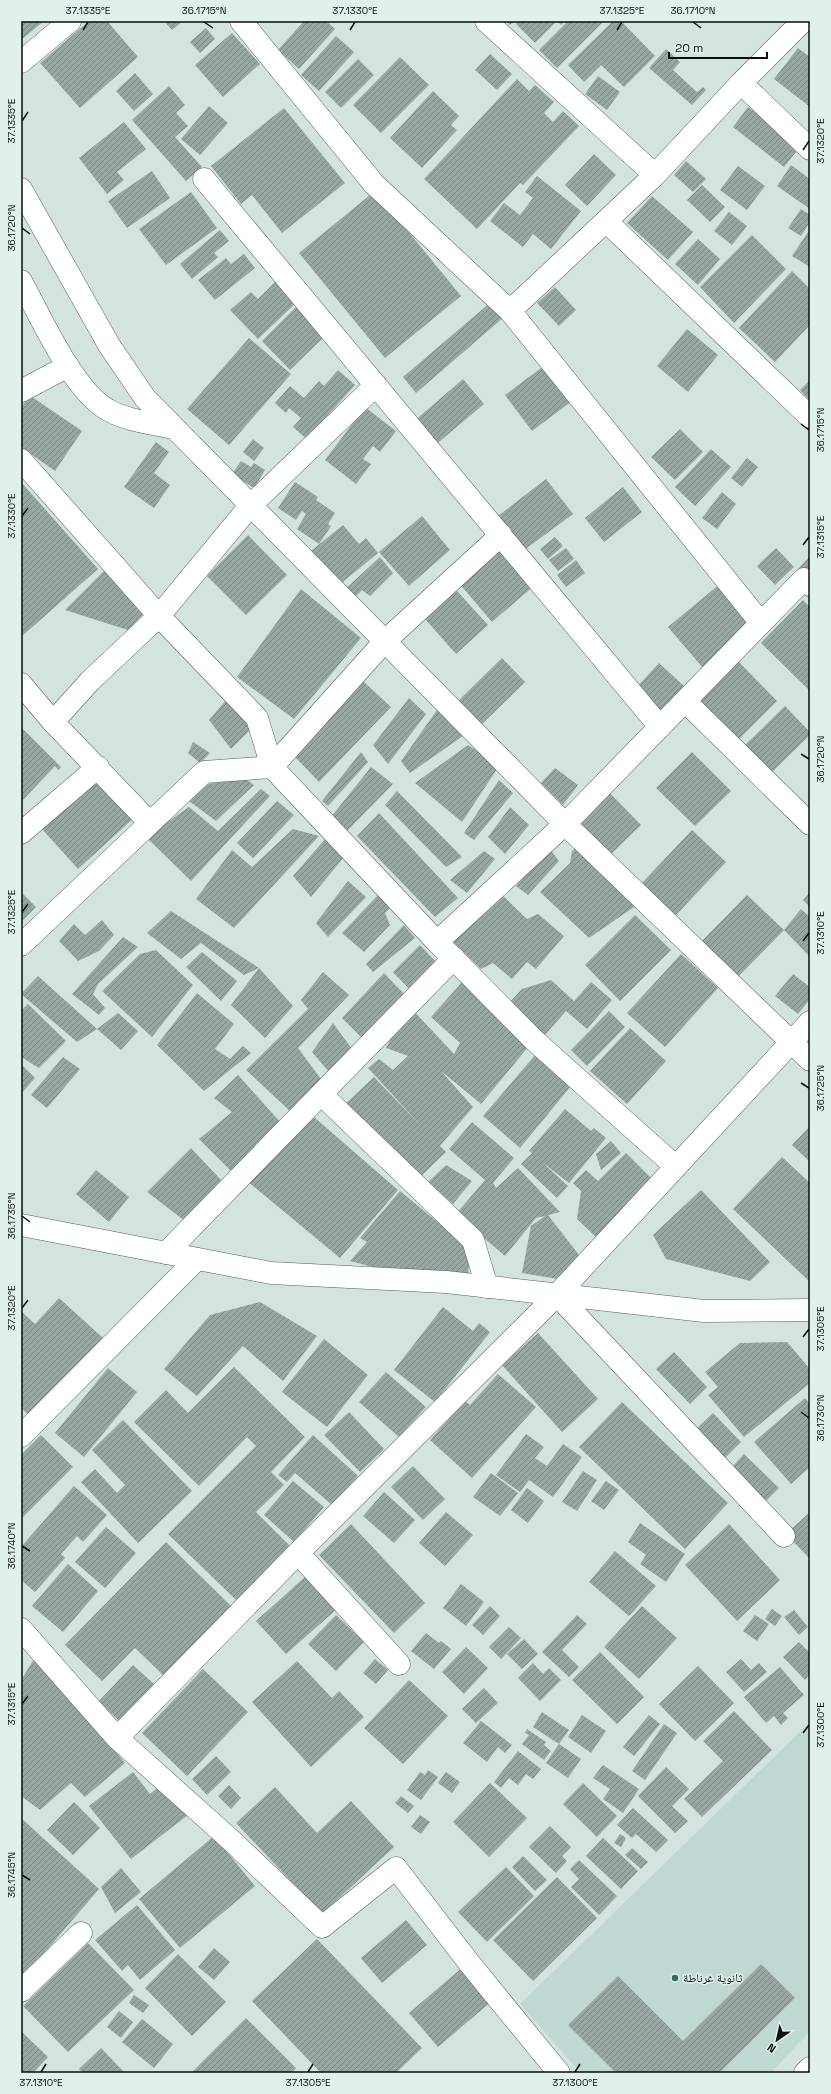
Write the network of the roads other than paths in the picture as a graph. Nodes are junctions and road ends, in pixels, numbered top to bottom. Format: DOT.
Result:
graph roads {
  1 [pos="70,21"];
  2 [pos="241,21"];
  3 [pos="486,21"];
  4 [pos="796,24"];
  5 [pos="21,62"];
  6 [pos="741,83"];
  7 [pos="810,149"];
  8 [pos="655,175"];
  9 [pos="204,179"];
  10 [pos="21,189"];
  11 [pos="606,220"];
  12 [pos="21,281"];
  13 [pos="510,310"];
  14 [pos="68,366"];
  15 [pos="376,385"];
  16 [pos="21,391"];
  17 [pos="810,417"];
  18 [pos="173,428"];
  19 [pos="21,460"];
  20 [pos="250,506"];
  21 [pos="500,535"];
  22 [pos="810,585"];
  23 [pos="159,616"];
  24 [pos="761,623"];
  25 [pos="385,642"];
  26 [pos="21,684"];
  27 [pos="685,701"];
  28 [pos="53,722"];
  29 [pos="660,727"];
  30 [pos="272,767"];
  31 [pos="98,768"];
  32 [pos="150,823"];
  33 [pos="565,824"];
  34 [pos="810,824"];
  35 [pos="21,833"];
  36 [pos="437,942"];
  37 [pos="21,944"];
  38 [pos="454,958"];
  39 [pos="810,1022"];
  40 [pos="791,1042"];
  41 [pos="810,1060"];
  42 [pos="321,1094"];
  43 [pos="676,1167"];
  44 [pos="21,1225"];
  45 [pos="166,1253"];
  46 [pos="197,1259"];
  47 [pos="487,1287"];
  48 [pos="557,1295"];
  49 [pos="810,1310"];
  50 [pos="21,1436"];
  51 [pos="784,1536"];
  52 [pos="298,1553"];
  53 [pos="24,1642"];
  54 [pos="399,1664"];
  55 [pos="117,1738"];
  56 [pos="81,1933"];
  57 [pos="21,1991"];
  58 [pos="810,2068"];
  59 [pos="559,2073"];
  60 [pos="805,2073"];
  1 -- 5 [label="street"];
  2 -- 13 [label="street"];
  3 -- 8 [label="street"];
  4 -- 6 [label="street"];
  6 -- 7 [label="street"];
  6 -- 8 [label="street"];
  8 -- 11 [label="street"];
  9 -- 15 [label="street"];
  10 -- 18 [label="street"];
  11 -- 13 [label="street"];
  11 -- 17 [label="street"];
  12 -- 14 [label="street"];
  13 -- 24 [label="street"];
  14 -- 16 [label="street"];
  14 -- 18 [label="street"];
  15 -- 20 [label="street"];
  15 -- 21 [label="street"];
  18 -- 20 [label="street"];
  19 -- 23 [label="street"];
  20 -- 23 [label="street"];
  20 -- 25 [label="street"];
  21 -- 25 [label="street"];
  21 -- 29 [label="street"];
  22 -- 24 [label="street"];
  23 -- 28 [label="street"];
  23 -- 30 [label="street"];
  24 -- 27 [label="street"];
  25 -- 30 [label="street"];
  25 -- 33 [label="street"];
  26 -- 28 [label="street"];
  27 -- 29 [label="street"];
  27 -- 34 [label="street"];
  28 -- 31 [label="street"];
  29 -- 33 [label="street"];
  30 -- 32 [label="street"];
  30 -- 36 [label="street"];
  31 -- 32 [label="street"];
  31 -- 35 [label="street"];
  32 -- 37 [label="street"];
  33 -- 36 [label="street"];
  33 -- 40 [label="street"];
  36 -- 38 [label="street"];
  38 -- 42 [label="street"];
  38 -- 43 [label="street"];
  39 -- 40 [label="street"];
  40 -- 41 [label="street"];
  40 -- 43 [label="street"];
  42 -- 45 [label="street"];
  42 -- 47 [label="street"];
  43 -- 48 [label="street"];
  44 -- 45 [label="street"];
  45 -- 46 [label="street"];
  46 -- 47 [label="street"];
  46 -- 50 [label="street"];
  47 -- 48 [label="street"];
  48 -- 49 [label="street"];
  48 -- 51 [label="street"];
  48 -- 52 [label="street"];
  52 -- 54 [label="street"];
  52 -- 55 [label="street"];
  53 -- 55 [label="street"];
  55 -- 59 [label="street"];
  56 -- 57 [label="street"];
  58 -- 60 [label="street"];
}
